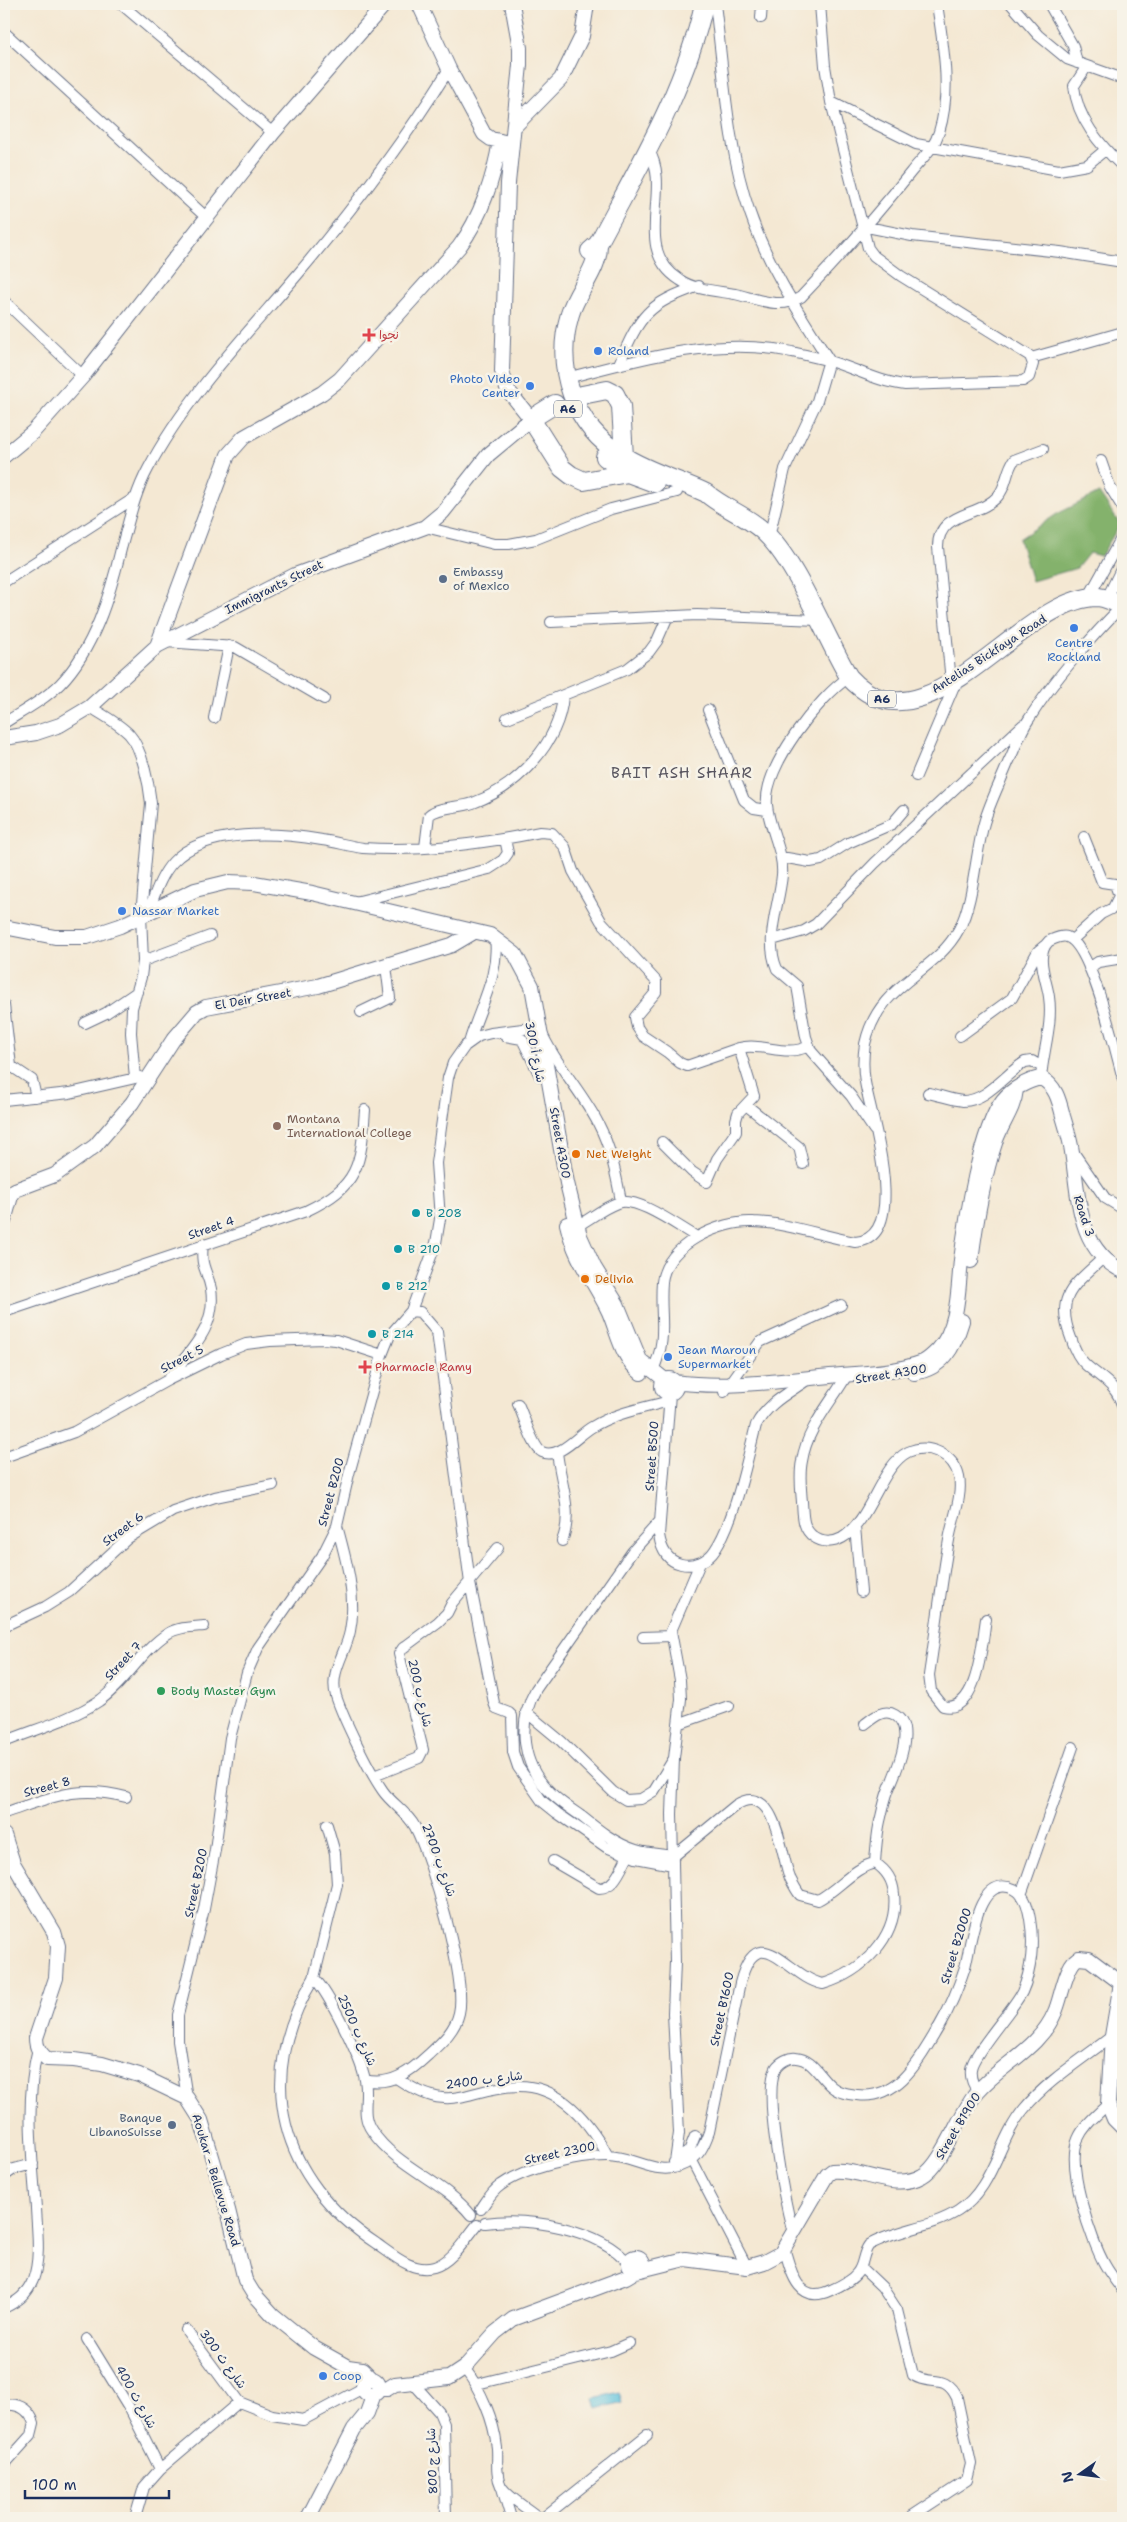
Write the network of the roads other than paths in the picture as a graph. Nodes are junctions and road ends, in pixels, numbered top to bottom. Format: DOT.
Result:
graph roads {
  1 [pos="121,4"];
  2 [pos="385,4"];
  3 [pos="419,4"];
  4 [pos="512,4"];
  5 [pos="587,4"];
  6 [pos="704,4"];
  7 [pos="715,4"];
  8 [pos="762,4"];
  9 [pos="820,4"];
  10 [pos="937,4"];
  11 [pos="1011,4"];
  12 [pos="1049,4"];
  13 [pos="760,18"];
  14 [pos="4,32"];
  15 [pos="1082,64"];
  16 [pos="449,69"];
  17 [pos="1123,79"];
  18 [pos="831,102"];
  19 [pos="514,127"];
  20 [pos="272,134"];
  21 [pos="506,143"];
  22 [pos="933,148"];
  23 [pos="648,149"];
  24 [pos="1105,150"];
  25 [pos="1123,167"];
  26 [pos="207,218"];
  27 [pos="866,229"];
  28 [pos="598,244"];
  29 [pos="1123,262"];
  30 [pos="699,286"];
  31 [pos="4,300"];
  32 [pos="792,303"];
  33 [pos="1123,332"];
  34 [pos="1031,358"];
  35 [pos="828,360"];
  36 [pos="619,364"];
  37 [pos="83,376"];
  38 [pos="567,378"];
  39 [pos="582,395"];
  40 [pos="555,404"];
  41 [pos="621,414"];
  42 [pos="531,419"];
  43 [pos="587,423"];
  44 [pos="593,446"];
  45 [pos="1044,449"];
  46 [pos="4,456"];
  47 [pos="1101,461"];
  48 [pos="626,465"];
  49 [pos="588,480"];
  50 [pos="678,492"];
  51 [pos="133,499"];
  52 [pos="712,499"];
  53 [pos="1123,508"];
  54 [pos="424,527"];
  55 [pos="1123,535"];
  56 [pos="769,537"];
  57 [pos="1123,565"];
  58 [pos="4,582"];
  59 [pos="1088,598"];
  60 [pos="1107,598"];
  61 [pos="1123,606"];
  62 [pos="668,616"];
  63 [pos="818,620"];
  64 [pos="551,622"];
  65 [pos="160,644"];
  66 [pos="229,646"];
  67 [pos="849,677"];
  68 [pos="954,680"];
  69 [pos="563,696"];
  70 [pos="324,699"];
  71 [pos="90,707"];
  72 [pos="708,710"];
  73 [pos="214,718"];
  74 [pos="507,718"];
  75 [pos="1028,720"];
  76 [pos="4,722"];
  77 [pos="4,738"];
  78 [pos="996,752"];
  79 [pos="1010,758"];
  80 [pos="916,776"];
  81 [pos="767,810"];
  82 [pos="904,810"];
  83 [pos="1084,837"];
  84 [pos="505,839"];
  85 [pos="425,847"];
  86 [pos="780,858"];
  87 [pos="352,903"];
  88 [pos="144,914"];
  89 [pos="4,927"];
  90 [pos="474,932"];
  91 [pos="210,936"];
  92 [pos="495,937"];
  93 [pos="772,940"];
  94 [pos="1072,940"];
  95 [pos="1044,946"];
  96 [pos="1123,958"];
  97 [pos="143,960"];
  98 [pos="386,966"];
  99 [pos="1089,968"];
  100 [pos="137,992"];
  101 [pos="4,1005"];
  102 [pos="361,1012"];
  103 [pos="85,1023"];
  104 [pos="535,1028"];
  105 [pos="484,1035"];
  106 [pos="960,1036"];
  107 [pos="469,1043"];
  108 [pos="809,1046"];
  109 [pos="739,1048"];
  110 [pos="1041,1072"];
  111 [pos="151,1074"];
  112 [pos="540,1076"];
  113 [pos="135,1078"];
  114 [pos="1123,1079"];
  115 [pos="928,1092"];
  116 [pos="36,1097"];
  117 [pos="4,1100"];
  118 [pos="746,1105"];
  119 [pos="365,1110"];
  120 [pos="662,1142"];
  121 [pos="880,1142"];
  122 [pos="1071,1147"];
  123 [pos="803,1164"];
  124 [pos="622,1201"];
  125 [pos="1123,1209"];
  126 [pos="4,1221"];
  127 [pos="573,1228"];
  128 [pos="697,1237"];
  129 [pos="203,1244"];
  130 [pos="188,1249"];
  131 [pos="1103,1258"];
  132 [pos="201,1261"];
  133 [pos="1123,1271"];
  134 [pos="841,1305"];
  135 [pos="411,1311"];
  136 [pos="4,1312"];
  137 [pos="627,1345"];
  138 [pos="382,1355"];
  139 [pos="652,1372"];
  140 [pos="809,1378"];
  141 [pos="845,1378"];
  142 [pos="168,1380"];
  143 [pos="797,1387"];
  144 [pos="726,1388"];
  145 [pos="669,1389"];
  146 [pos="518,1404"];
  147 [pos="1123,1408"];
  148 [pos="557,1452"];
  149 [pos="4,1456"];
  150 [pos="273,1486"];
  151 [pos="660,1521"];
  152 [pos="337,1526"];
  153 [pos="855,1527"];
  154 [pos="562,1541"];
  155 [pos="498,1548"];
  156 [pos="700,1563"];
  157 [pos="470,1583"];
  158 [pos="861,1592"];
  159 [pos="986,1619"];
  160 [pos="4,1626"];
  161 [pos="204,1626"];
  162 [pos="670,1636"];
  163 [pos="643,1637"];
  164 [pos="729,1706"];
  165 [pos="526,1712"];
  166 [pos="678,1724"];
  167 [pos="865,1724"];
  168 [pos="4,1742"];
  169 [pos="1073,1747"];
  170 [pos="674,1758"];
  171 [pos="374,1776"];
  172 [pos="126,1797"];
  173 [pos="4,1813"];
  174 [pos="327,1825"];
  175 [pos="4,1835"];
  176 [pos="608,1842"];
  177 [pos="628,1856"];
  178 [pos="674,1860"];
  179 [pos="553,1861"];
  180 [pos="875,1863"];
  181 [pos="1021,1895"];
  182 [pos="314,1978"];
  183 [pos="1122,1984"];
  184 [pos="1112,2036"];
  185 [pos="38,2048"];
  186 [pos="398,2079"];
  187 [pos="365,2080"];
  188 [pos="978,2091"];
  189 [pos="188,2098"];
  190 [pos="1108,2104"];
  191 [pos="678,2120"];
  192 [pos="1123,2128"];
  193 [pos="709,2132"];
  194 [pos="695,2136"];
  195 [pos="608,2156"];
  196 [pos="692,2161"];
  197 [pos="675,2162"];
  198 [pos="33,2164"];
  199 [pos="640,2164"];
  200 [pos="4,2176"];
  201 [pos="478,2218"];
  202 [pos="793,2233"];
  203 [pos="784,2247"];
  204 [pos="636,2264"];
  205 [pos="747,2267"];
  206 [pos="861,2267"];
  207 [pos="1123,2291"];
  208 [pos="4,2308"];
  209 [pos="186,2330"];
  210 [pos="87,2339"];
  211 [pos="629,2343"];
  212 [pos="464,2368"];
  213 [pos="414,2384"];
  214 [pos="477,2384"];
  215 [pos="370,2387"];
  216 [pos="239,2402"];
  217 [pos="4,2405"];
  218 [pos="647,2435"];
  219 [pos="4,2465"];
  220 [pos="160,2469"];
  221 [pos="502,2487"];
  222 [pos="135,2518"];
  223 [pos="308,2518"];
  224 [pos="446,2518"];
  225 [pos="510,2518"];
  226 [pos="539,2518"];
  227 [pos="543,2518"];
  228 [pos="910,2518"];
  1 -- 20 [label="street"];
  2 -- 20 [label="street"];
  3 -- 16 [label="street"];
  4 -- 19 [label="street"];
  5 -- 19 [label="street"];
  6 -- 23 [label="highway, A6"];
  7 -- 32 [label="street"];
  8 -- 13 [label="street"];
  9 -- 18 [label="street"];
  10 -- 22 [label="street"];
  11 -- 15 [label="street"];
  12 -- 15 [label="street"];
  14 -- 26 [label="street"];
  15 -- 17 [label="street"];
  15 -- 24 [label="street"];
  16 -- 21 [label="street"];
  16 -- 51 [label="street"];
  18 -- 22 [label="street"];
  18 -- 27 [label="street"];
  19 -- 21 [label="street"];
  20 -- 26 [label="street"];
  21 -- 42 [label="street"];
  21 -- 65 [label="street"];
  22 -- 24 [label="street"];
  22 -- 27 [label="street"];
  23 -- 28 [label="highway, A6"];
  23 -- 30 [label="street"];
  24 -- 25 [label="street"];
  26 -- 37 [label="street"];
  27 -- 29 [label="street"];
  27 -- 32 [label="street"];
  27 -- 34 [label="street"];
  28 -- 38 [label="highway, Antelias Bickfaya Road / A6"];
  28 -- 44 [label="highway, Antelias Bickfaya Road / A6"];
  30 -- 32 [label="street"];
  30 -- 36 [label="street"];
  31 -- 37 [label="street"];
  32 -- 35 [label="street"];
  33 -- 34 [label="street"];
  34 -- 35 [label="street"];
  35 -- 36 [label="street"];
  35 -- 56 [label="street"];
  36 -- 38 [label="street"];
  37 -- 46 [label="street"];
  38 -- 43 [label="highway, Antelias Bickfaya Road / A6"];
  39 -- 41 [label="highway"];
  40 -- 42 [label="highway"];
  41 -- 43 [label="highway"];
  41 -- 48 [label="highway"];
  42 -- 49 [label="highway"];
  42 -- 54 [label="street, Immigrants Street"];
  43 -- 48 [label="highway, Antelias Bickfaya Road / A6"];
  44 -- 48 [label="highway, Antelias Bickfaya Road / A6"];
  44 -- 49 [label="highway"];
  45 -- 68 [label="street"];
  47 -- 53 [label="street"];
  48 -- 49 [label="highway"];
  48 -- 50 [label="highway, Antelias Bickfaya Road / A6"];
  48 -- 52 [label="highway, Antelias Bickfaya Road / A6"];
  50 -- 52 [label="highway, Antelias Bickfaya Road / A6"];
  50 -- 54 [label="street"];
  51 -- 58 [label="street"];
  51 -- 76 [label="street"];
  52 -- 56 [label="highway, Antelias Bickfaya Road / A6"];
  54 -- 65 [label="street, Immigrants Street"];
  55 -- 59 [label="street"];
  56 -- 63 [label="highway, Antelias Bickfaya Road / A6"];
  57 -- 60 [label="street"];
  59 -- 60 [label="highway, Antelias Bickfaya Road / A6"];
  59 -- 68 [label="highway, Antelias Bickfaya Road / A6"];
  60 -- 61 [label="highway, Antelias Bickfaya Road / A6"];
  61 -- 75 [label="street"];
  62 -- 63 [label="street"];
  62 -- 64 [label="street"];
  62 -- 69 [label="street"];
  63 -- 67 [label="highway, Antelias Bickfaya Road / A6"];
  65 -- 66 [label="street"];
  65 -- 71 [label="street, Immigrants Street"];
  66 -- 70 [label="street"];
  66 -- 73 [label="street"];
  67 -- 68 [label="highway, Antelias Bickfaya Road / A6"];
  67 -- 81 [label="street"];
  68 -- 80 [label="street"];
  69 -- 74 [label="street"];
  69 -- 85 [label="street"];
  71 -- 77 [label="street, Immigrants Street"];
  71 -- 88 [label="street"];
  72 -- 81 [label="street"];
  75 -- 78 [label="street"];
  75 -- 79 [label="street"];
  78 -- 79 [label="street"];
  78 -- 93 [label="street"];
  79 -- 121 [label="street"];
  81 -- 86 [label="street"];
  82 -- 86 [label="street"];
  83 -- 94 [label="street"];
  84 -- 85 [label="street"];
  84 -- 87 [label="street"];
  84 -- 109 [label="street"];
  85 -- 88 [label="street"];
  86 -- 93 [label="street"];
  87 -- 88 [label="street"];
  87 -- 90 [label="street"];
  88 -- 89 [label="street"];
  88 -- 97 [label="street"];
  90 -- 92 [label="street"];
  90 -- 98 [label="street, El Deir Street"];
  91 -- 97 [label="street"];
  92 -- 104 [label="street, Street A300"];
  92 -- 107 [label="street"];
  93 -- 108 [label="street"];
  94 -- 95 [label="street"];
  94 -- 99 [label="street"];
  95 -- 106 [label="street"];
  95 -- 110 [label="street"];
  96 -- 99 [label="street"];
  97 -- 100 [label="street"];
  98 -- 102 [label="street"];
  98 -- 111 [label="street, El Deir Street"];
  99 -- 114 [label="street"];
  100 -- 103 [label="street"];
  100 -- 113 [label="street"];
  101 -- 116 [label="street"];
  104 -- 105 [label="street"];
  104 -- 112 [label="street, شارع أ 300"];
  104 -- 124 [label="street"];
  104 -- 127 [label="street, Street A300"];
  105 -- 107 [label="street, Street B200"];
  105 -- 112 [label="street"];
  107 -- 135 [label="street, Street B200"];
  108 -- 109 [label="street"];
  108 -- 121 [label="street"];
  109 -- 118 [label="street"];
  110 -- 115 [label="street"];
  110 -- 122 [label="street"];
  110 -- 141 [label="street, Street A300"];
  111 -- 113 [label="street"];
  111 -- 126 [label="street, El Deir Street"];
  112 -- 127 [label="street, شارع أ 300"];
  113 -- 116 [label="street"];
  116 -- 117 [label="street"];
  118 -- 120 [label="street"];
  118 -- 123 [label="street"];
  119 -- 129 [label="street, Street 4"];
  121 -- 128 [label="street"];
  122 -- 125 [label="street"];
  122 -- 131 [label="street, Road 3"];
  124 -- 127 [label="street"];
  124 -- 128 [label="street"];
  127 -- 137 [label="street, Street A300"];
  128 -- 139 [label="street"];
  129 -- 130 [label="street, Street 4"];
  129 -- 132 [label="street"];
  130 -- 132 [label="street"];
  130 -- 136 [label="street, Street 4"];
  131 -- 133 [label="street, Road 3"];
  131 -- 147 [label="street"];
  132 -- 142 [label="street"];
  134 -- 144 [label="street"];
  135 -- 138 [label="street, Street B200"];
  135 -- 157 [label="street"];
  137 -- 139 [label="street, Street A300"];
  137 -- 145 [label="street, Street A300"];
  138 -- 142 [label="street, Street 5"];
  138 -- 152 [label="street, Street B200"];
  139 -- 145 [label="street, Street A300"];
  140 -- 141 [label="street, Street A300"];
  140 -- 143 [label="street"];
  140 -- 144 [label="street, Street A300"];
  141 -- 143 [label="street, Street A300"];
  141 -- 153 [label="street"];
  142 -- 149 [label="street, Street 5"];
  143 -- 144 [label="street, Street A300"];
  143 -- 156 [label="street"];
  144 -- 145 [label="street, Street A300"];
  145 -- 148 [label="street"];
  145 -- 151 [label="street, Street B500"];
  146 -- 148 [label="street"];
  148 -- 154 [label="street"];
  150 -- 160 [label="street, Street 6"];
  151 -- 156 [label="street, Street B500"];
  151 -- 165 [label="street"];
  152 -- 171 [label="street, شارع ب 2700"];
  152 -- 189 [label="street, Street B200"];
  153 -- 158 [label="street"];
  153 -- 159 [label="street"];
  155 -- 157 [label="street"];
  156 -- 162 [label="street"];
  157 -- 171 [label="street, شارع ب 200"];
  157 -- 176 [label="street"];
  161 -- 168 [label="street, Street 7"];
  162 -- 163 [label="street"];
  162 -- 166 [label="street"];
  164 -- 166 [label="street"];
  165 -- 170 [label="street"];
  165 -- 176 [label="street"];
  166 -- 170 [label="street"];
  167 -- 180 [label="street"];
  169 -- 181 [label="street"];
  170 -- 178 [label="street"];
  171 -- 186 [label="street, شارع ب 2700"];
  172 -- 173 [label="street, Street 8"];
  174 -- 182 [label="street"];
  175 -- 185 [label="street"];
  176 -- 177 [label="street"];
  176 -- 178 [label="street"];
  177 -- 178 [label="street"];
  177 -- 179 [label="street"];
  178 -- 180 [label="street"];
  178 -- 191 [label="street"];
  180 -- 193 [label="street, Street B1600"];
  181 -- 188 [label="street"];
  181 -- 202 [label="street, Street B2000"];
  182 -- 187 [label="street, شارع ب 2500"];
  182 -- 201 [label="street"];
  183 -- 184 [label="street"];
  183 -- 188 [label="street, Street B1900"];
  184 -- 190 [label="street"];
  184 -- 206 [label="street"];
  185 -- 189 [label="street, Aoukar - Bellevue Road"];
  185 -- 198 [label="street"];
  186 -- 187 [label="street"];
  186 -- 195 [label="street, شارع ب 2400"];
  187 -- 201 [label="street, شارع ب 2500"];
  188 -- 202 [label="street, Street B1900"];
  189 -- 215 [label="street, Aoukar - Bellevue Road"];
  190 -- 192 [label="street"];
  190 -- 207 [label="street"];
  191 -- 194 [label="street"];
  191 -- 197 [label="street"];
  193 -- 194 [label="street"];
  193 -- 196 [label="street, Street B1600"];
  194 -- 197 [label="street"];
  195 -- 199 [label="street, Street 2300"];
  195 -- 201 [label="street, Street 2300"];
  196 -- 199 [label="street"];
  196 -- 205 [label="street"];
  197 -- 199 [label="street"];
  198 -- 200 [label="street"];
  198 -- 208 [label="street"];
  201 -- 204 [label="street"];
  202 -- 203 [label="street, Street B1900"];
  203 -- 205 [label="street, Street B1900"];
  203 -- 206 [label="street"];
  204 -- 205 [label="street, Street B1900"];
  204 -- 212 [label="street"];
  206 -- 228 [label="street"];
  209 -- 216 [label="street, شارع ث 300"];
  210 -- 220 [label="street, شارع ث 400"];
  211 -- 214 [label="street"];
  212 -- 213 [label="street"];
  212 -- 214 [label="street"];
  213 -- 215 [label="street"];
  213 -- 224 [label="street, شارع ج 800"];
  214 -- 221 [label="street"];
  215 -- 216 [label="street"];
  215 -- 223 [label="street"];
  216 -- 220 [label="street"];
  217 -- 219 [label="street"];
  218 -- 227 [label="street"];
  220 -- 222 [label="street"];
  221 -- 225 [label="street"];
  221 -- 226 [label="street"];
}
